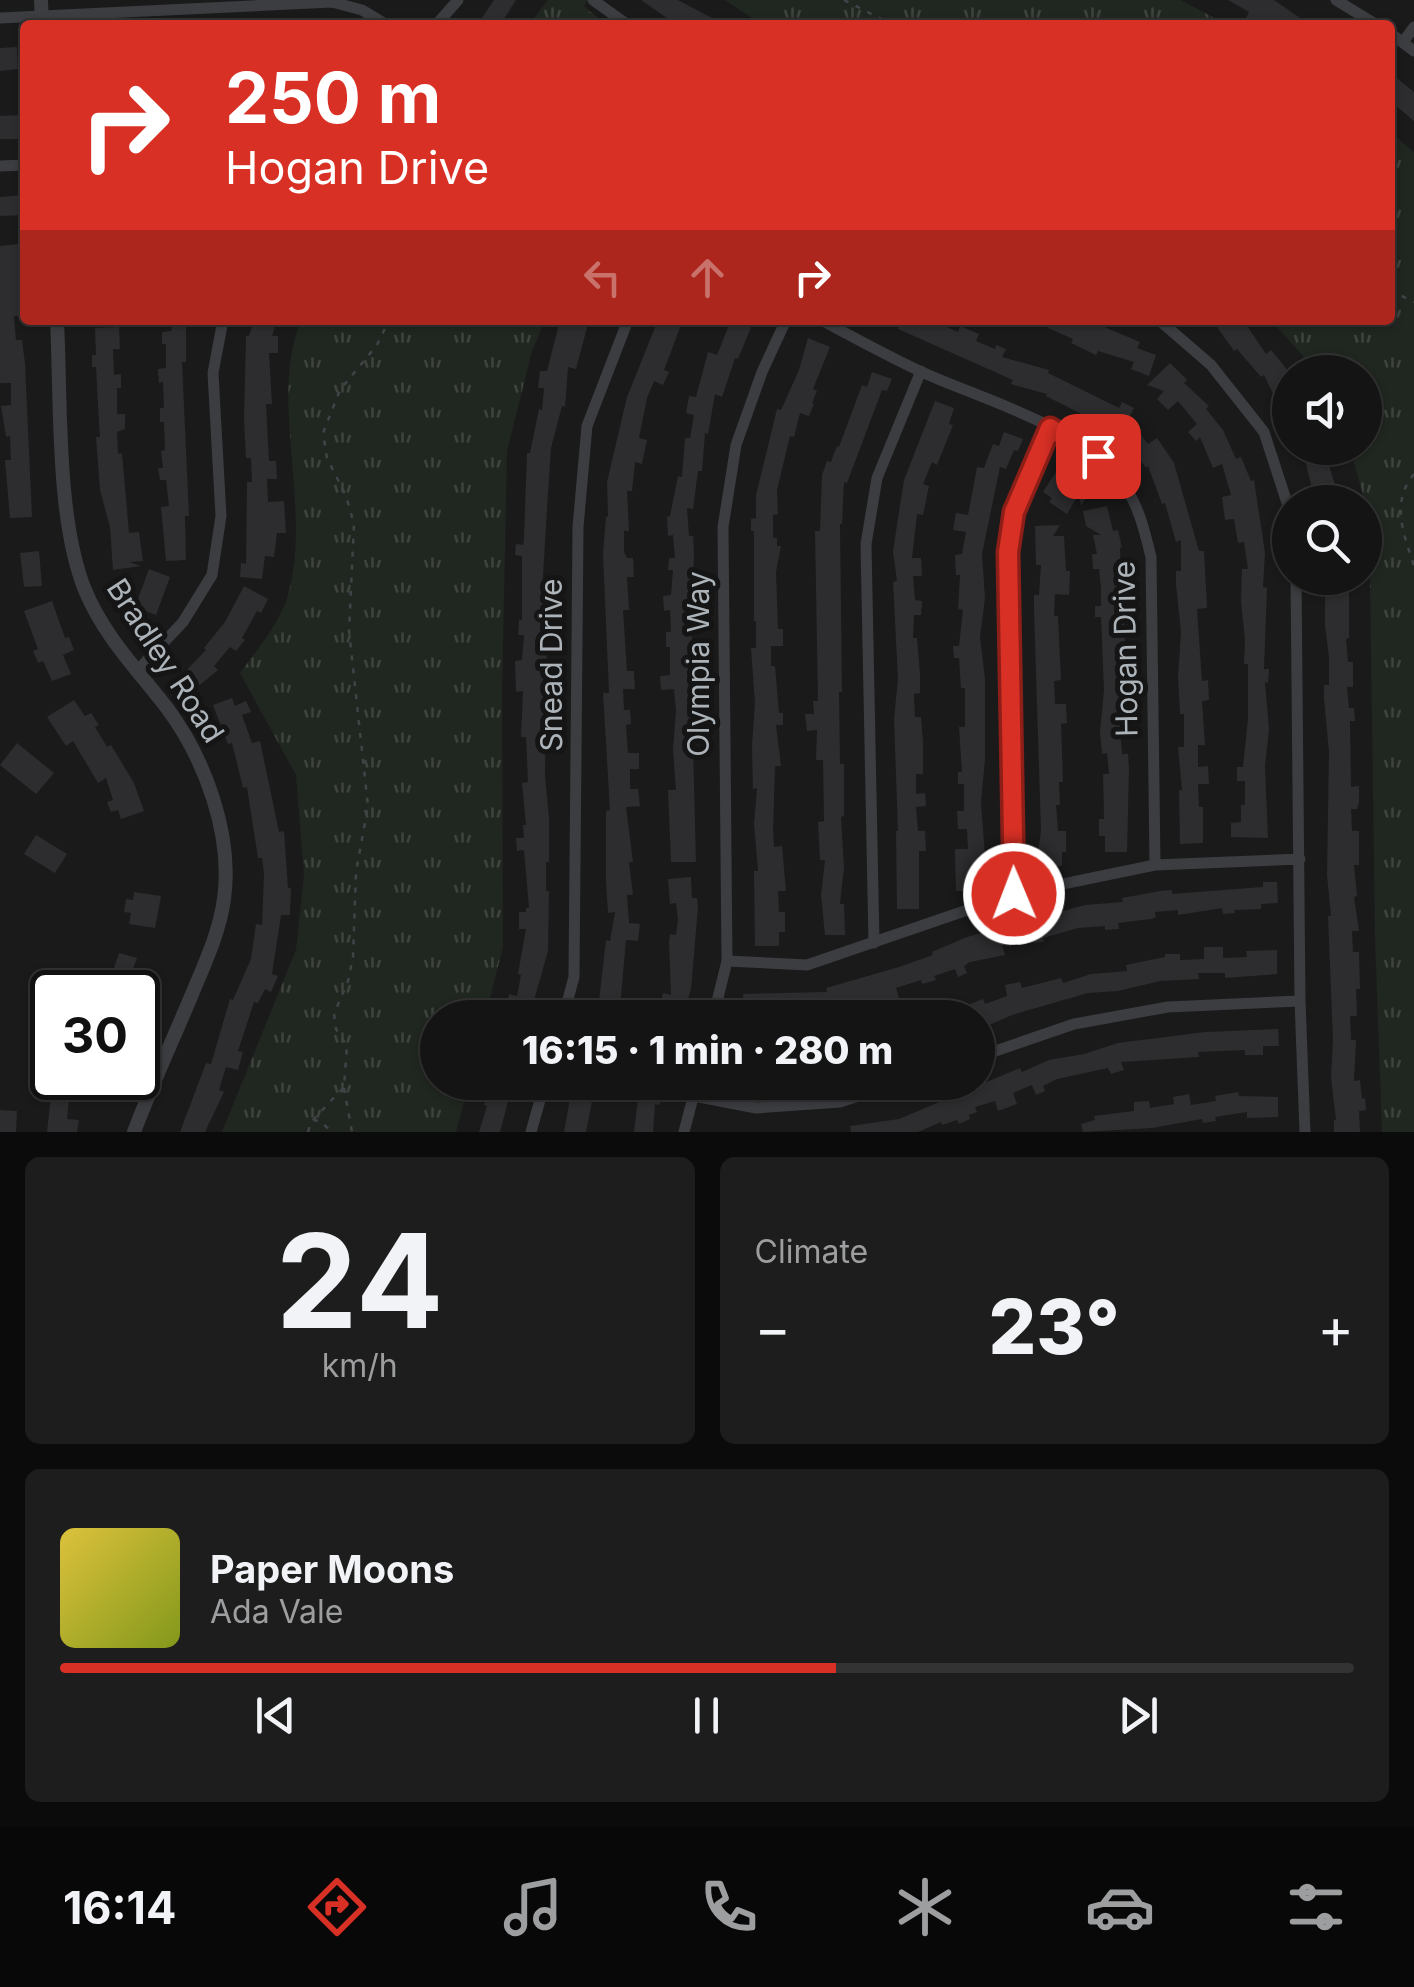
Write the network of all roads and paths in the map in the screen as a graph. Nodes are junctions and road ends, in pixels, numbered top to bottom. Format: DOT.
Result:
graph roads {
  1 [pos="458,0"];
  2 [pos="593,0"];
  3 [pos="844,0"];
  4 [pos="1336,0"];
  5 [pos="0,18"];
  6 [pos="28,20"];
  7 [pos="57,20"];
  8 [pos="379,20"];
  9 [pos="440,20"];
  10 [pos="621,20"];
  11 [pos="883,20"];
  12 [pos="1369,20"];
  13 [pos="1414,27"];
  14 [pos="1409,46"];
  15 [pos="56,325"];
  16 [pos="222,325"];
  17 [pos="386,325"];
  18 [pos="626,325"];
  19 [pos="784,325"];
  20 [pos="831,325"];
  21 [pos="1165,325"];
  22 [pos="921,371"];
  23 [pos="1050,428"];
  24 [pos="1414,474"];
  25 [pos="1281,485"];
  26 [pos="1414,566"];
  27 [pos="1296,595"];
  28 [pos="136,672"];
  29 [pos="1300,859"];
  30 [pos="1155,865"];
  31 [pos="1014,894"];
  32 [pos="874,942"];
  33 [pos="727,961"];
  34 [pos="568,1000"];
  35 [pos="717,1000"];
  36 [pos="1300,1002"];
  37 [pos="995,1051"];
  38 [pos="344,1087"];
  39 [pos="540,1100"];
  40 [pos="693,1100"];
  41 [pos="715,1100"];
  42 [pos="846,1100"];
  43 [pos="313,1120"];
  44 [pos="134,1132"];
  45 [pos="308,1132"];
  46 [pos="332,1132"];
  47 [pos="352,1132"];
  48 [pos="531,1132"];
  49 [pos="684,1132"];
  50 [pos="1306,1132"];
  1 -- 9 [label="street"];
  2 -- 10 [label="street"];
  3 -- 11 [label="path"];
  4 -- 12 [label="street"];
  5 -- 6 [label="street"];
  7 -- 8 [label="street"];
  13 -- 14 [label="street"];
  15 -- 28 [label="street, Bradley Road"];
  16 -- 28 [label="street"];
  17 -- 38 [label="path"];
  18 -- 34 [label="street, Snead Drive"];
  19 -- 33 [label="street, Olympia Way"];
  20 -- 22 [label="street, Hogan Drive"];
  21 -- 25 [label="street"];
  22 -- 23 [label="street, Hogan Drive"];
  22 -- 32 [label="street"];
  23 -- 30 [label="street, Hogan Drive"];
  23 -- 31 [label="street"];
  24 -- 26 [label="path"];
  27 -- 29 [label="street"];
  28 -- 44 [label="street, Bradley Road"];
  29 -- 30 [label="street"];
  29 -- 36 [label="street"];
  30 -- 31 [label="street"];
  31 -- 32 [label="street"];
  32 -- 33 [label="street"];
  33 -- 35 [label="street, Olympia Way"];
  36 -- 37 [label="street"];
  36 -- 50 [label="street"];
  38 -- 43 [label="path"];
  38 -- 47 [label="path"];
  39 -- 48 [label="street"];
  40 -- 49 [label="street"];
  41 -- 42 [label="street"];
  43 -- 45 [label="path"];
  43 -- 46 [label="path"];
}
